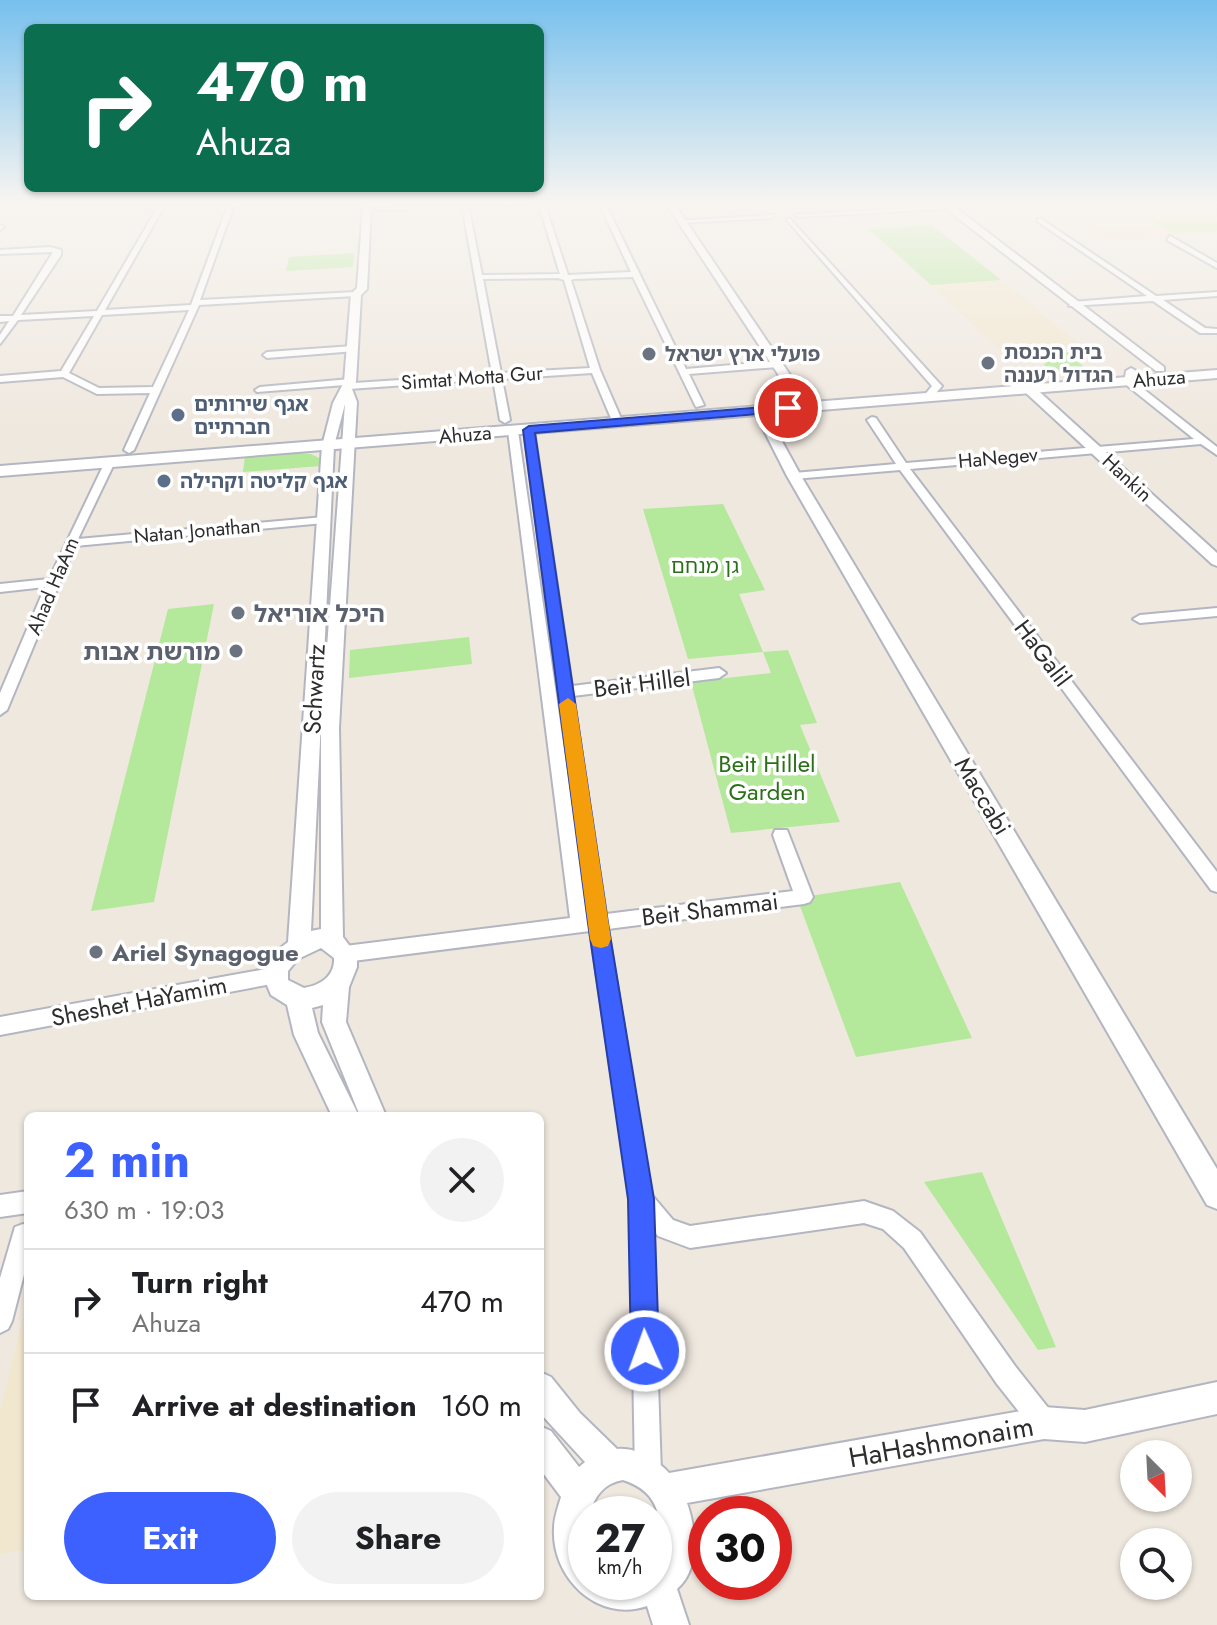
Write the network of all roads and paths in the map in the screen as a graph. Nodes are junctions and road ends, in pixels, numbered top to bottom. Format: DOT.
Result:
graph roads {
  1 [pos="40,281"];
  2 [pos="118,281"];
  3 [pos="203,281"];
  4 [pos="362,281"];
  5 [pos="479,281"];
  6 [pos="567,281"];
  7 [pos="641,281"];
  8 [pos="722,281"];
  9 [pos="839,281"];
  10 [pos="1043,281"];
  11 [pos="1129,281"];
  12 [pos="356,294"];
  13 [pos="1217,294"];
  14 [pos="1154,298"];
  15 [pos="1072,304"];
  16 [pos="194,305"];
  17 [pos="100,313"];
  18 [pos="16,318"];
  19 [pos="0,319"];
  20 [pos="1214,331"];
  21 [pos="0,341"];
  22 [pos="353,349"];
  23 [pos="267,355"];
  24 [pos="778,364"];
  25 [pos="1217,364"];
  26 [pos="1160,369"];
  27 [pos="595,370"];
  28 [pos="683,372"];
  29 [pos="64,374"];
  30 [pos="1217,374"];
  31 [pos="497,376"];
  32 [pos="1129,376"];
  33 [pos="0,379"];
  34 [pos="1008,381"];
  35 [pos="349,386"];
  36 [pos="156,390"];
  37 [pos="260,390"];
  38 [pos="1036,391"];
  39 [pos="933,392"];
  40 [pos="781,398"];
  41 [pos="699,405"];
  42 [pos="816,406"];
  43 [pos="615,417"];
  44 [pos="872,420"];
  45 [pos="516,427"];
  46 [pos="1203,441"];
  47 [pos="336,443"];
  48 [pos="129,450"];
  49 [pos="1098,450"];
  50 [pos="1217,452"];
  51 [pos="0,460"];
  52 [pos="109,464"];
  53 [pos="903,467"];
  54 [pos="0,471"];
  55 [pos="794,476"];
  56 [pos="324,520"];
  57 [pos="70,543"];
  58 [pos="1217,561"];
  59 [pos="53,582"];
  60 [pos="0,588"];
  61 [pos="1217,612"];
  62 [pos="1140,619"];
  63 [pos="719,673"];
  64 [pos="566,692"];
  65 [pos="0,710"];
  66 [pos="781,835"];
  67 [pos="1217,885"];
  68 [pos="589,924"];
  69 [pos="299,944"];
  70 [pos="339,947"];
  71 [pos="277,975"];
  72 [pos="337,985"];
  73 [pos="298,999"];
  74 [pos="0,1026"];
  75 [pos="344,1112"];
  76 [pos="371,1112"];
  77 [pos="1217,1195"];
  78 [pos="641,1199"];
  79 [pos="24,1203"];
  80 [pos="0,1206"];
  81 [pos="23,1235"];
  82 [pos="0,1321"];
  83 [pos="544,1393"];
  84 [pos="1217,1398"];
  85 [pos="1044,1423"];
  86 [pos="544,1447"];
  87 [pos="610,1465"];
  88 [pos="656,1481"];
  89 [pos="579,1494"];
  90 [pos="665,1496"];
  91 [pos="672,1509"];
  92 [pos="672,1570"];
  93 [pos="648,1600"];
  94 [pos="663,1600"];
  95 [pos="629,1617"];
  96 [pos="671,1625"];
  1 -- 18 [label="street"];
  2 -- 17 [label="street"];
  3 -- 16 [label="street"];
  4 -- 12 [label="street"];
  5 -- 31 [label="street"];
  6 -- 27 [label="street"];
  7 -- 28 [label="street"];
  8 -- 24 [label="street, Maccabi"];
  9 -- 39 [label="street"];
  10 -- 15 [label="street"];
  11 -- 14 [label="street"];
  12 -- 16 [label="street"];
  12 -- 22 [label="street"];
  13 -- 14 [label="street"];
  14 -- 15 [label="street"];
  14 -- 20 [label="street"];
  15 -- 26 [label="street"];
  16 -- 17 [label="street"];
  16 -- 36 [label="street"];
  17 -- 18 [label="street"];
  17 -- 29 [label="street"];
  18 -- 19 [label="street"];
  18 -- 21 [label="street"];
  22 -- 23 [label="street"];
  22 -- 35 [label="street"];
  24 -- 28 [label="street"];
  24 -- 40 [label="street, Maccabi"];
  25 -- 26 [label="main road, Ahuza"];
  26 -- 32 [label="main road, Ahuza"];
  27 -- 31 [label="street, Simtat Motta Gur"];
  27 -- 43 [label="street"];
  28 -- 41 [label="street"];
  29 -- 33 [label="street"];
  29 -- 36 [label="street"];
  30 -- 32 [label="main road, Ahuza"];
  31 -- 35 [label="street, Simtat Motta Gur"];
  31 -- 45 [label="street"];
  32 -- 34 [label="main road, Ahuza"];
  32 -- 38 [label="main road, Ahuza"];
  32 -- 46 [label="street"];
  34 -- 38 [label="street, Hankin"];
  34 -- 39 [label="main road, Ahuza"];
  35 -- 37 [label="street, Simtat Motta Gur"];
  35 -- 47 [label="street"];
  36 -- 48 [label="street"];
  38 -- 39 [label="main road, Ahuza"];
  38 -- 49 [label="street, Hankin"];
  39 -- 40 [label="main road, Ahuza"];
  39 -- 42 [label="main road, Ahuza"];
  40 -- 41 [label="main road, Ahuza"];
  40 -- 42 [label="main road, Ahuza"];
  40 -- 42 [label="street"];
  40 -- 43 [label="main road, Ahuza"];
  40 -- 55 [label="street, Maccabi"];
  41 -- 43 [label="main road, Ahuza"];
  43 -- 45 [label="main road, Ahuza"];
  43 -- 45 [label="main road, Ahuza"];
  44 -- 53 [label="street, HaGalil"];
  45 -- 47 [label="main road, Ahuza"];
  45 -- 64 [label="street"];
  45 -- 68 [label="street"];
  46 -- 49 [label="street, HaNegev"];
  46 -- 50 [label="street"];
  47 -- 48 [label="main road, Ahuza"];
  47 -- 52 [label="main road"];
  47 -- 56 [label="street, Schwartz"];
  47 -- 70 [label="street, Schwartz"];
  48 -- 51 [label="main road, Ahuza"];
  49 -- 53 [label="street, HaNegev"];
  49 -- 58 [label="street, Hankin"];
  52 -- 54 [label="main road"];
  52 -- 57 [label="street, Ahad HaAm"];
  53 -- 55 [label="street, HaNegev"];
  53 -- 67 [label="street, HaGalil"];
  55 -- 77 [label="street, Maccabi"];
  56 -- 57 [label="street, Natan Jonathan"];
  56 -- 69 [label="street, Schwartz"];
  57 -- 59 [label="street, Ahad HaAm"];
  59 -- 60 [label="street"];
  59 -- 65 [label="street, Ahad HaAm"];
  61 -- 62 [label="street"];
  63 -- 64 [label="street, Beit Hillel"];
  64 -- 68 [label="street"];
  66 -- 68 [label="street, Beit Shammai"];
  68 -- 70 [label="street"];
  68 -- 78 [label="street"];
  69 -- 70 [label="street"];
  69 -- 71 [label="street"];
  70 -- 72 [label="street"];
  71 -- 73 [label="street"];
  71 -- 74 [label="street, Sheshet HaYamim"];
  72 -- 73 [label="street"];
  72 -- 76 [label="street"];
  73 -- 75 [label="street"];
  78 -- 85 [label="street"];
  78 -- 88 [label="street"];
  79 -- 80 [label="street"];
  81 -- 82 [label="street"];
  83 -- 87 [label="street"];
  84 -- 85 [label="street, HaHashmonaim"];
  85 -- 88 [label="street, HaHashmonaim"];
  86 -- 89 [label="street"];
  87 -- 88 [label="street"];
  87 -- 89 [label="street"];
  88 -- 90 [label="street"];
  89 -- 95 [label="street"];
  91 -- 92 [label="street"];
  93 -- 95 [label="street"];
  94 -- 96 [label="street"];
}
